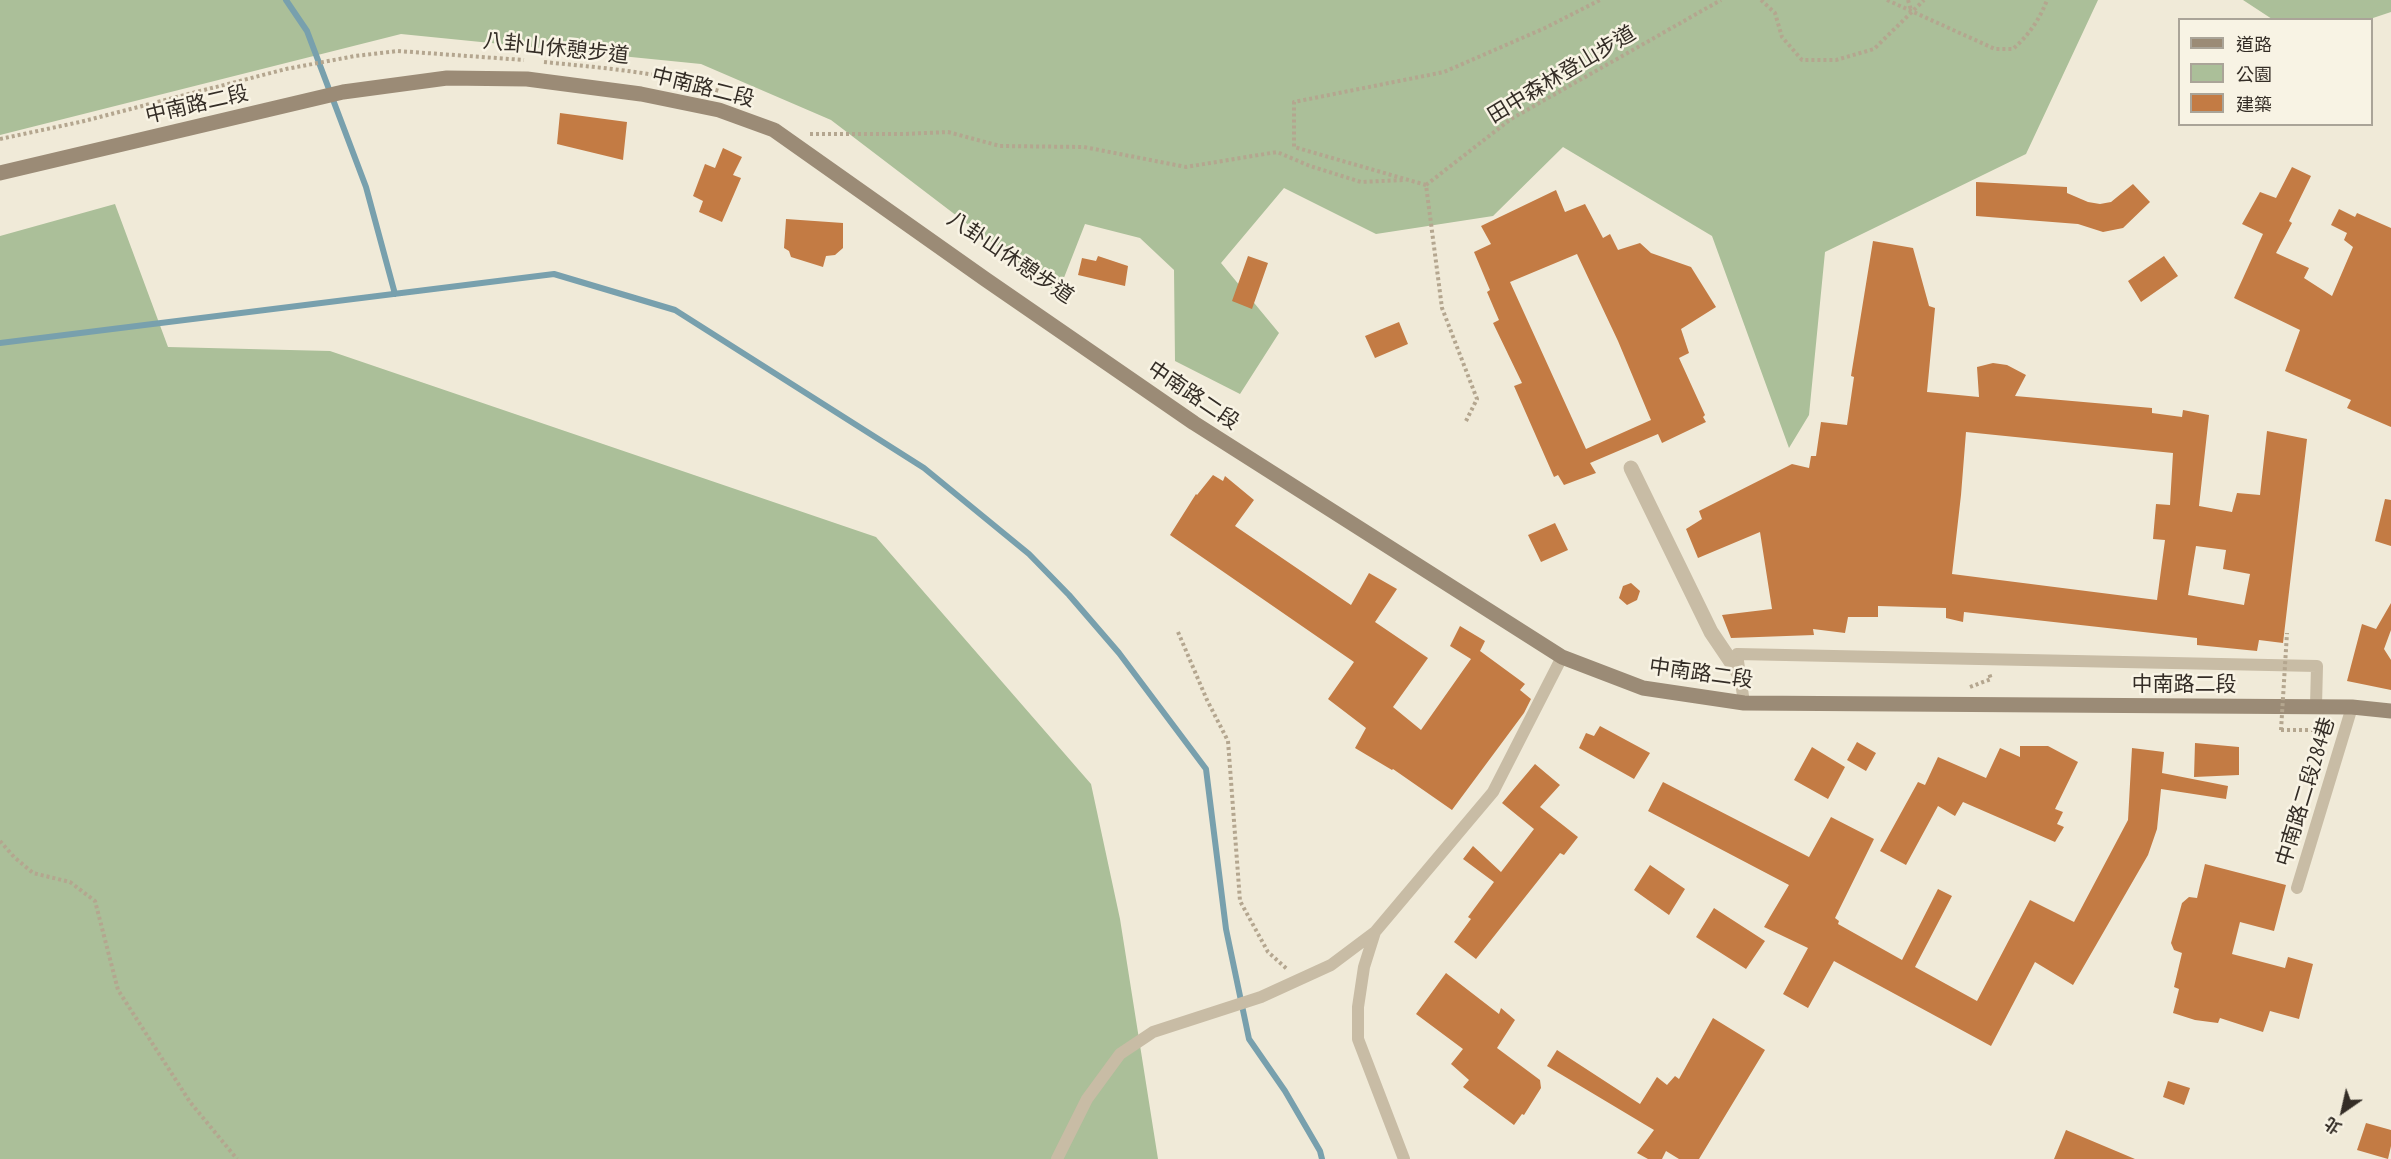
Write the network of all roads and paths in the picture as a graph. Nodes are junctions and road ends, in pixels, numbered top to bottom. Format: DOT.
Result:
graph roads {
  1 [pos="1600,0"];
  2 [pos="1721,0"];
  3 [pos="1761,0"];
  4 [pos="1887,0"];
  5 [pos="1908,0"];
  6 [pos="1924,0"];
  7 [pos="2047,0"];
  8 [pos="1911,11"];
  9 [pos="727,94"];
  10 [pos="800,128"];
  11 [pos="810,134"];
  12 [pos="0,139"];
  13 [pos="820,140"];
  14 [pos="0,173"];
  15 [pos="1407,180"];
  16 [pos="1426,185"];
  17 [pos="1466,421"];
  18 [pos="1631,468"];
  19 [pos="1178,632"];
  20 [pos="2287,633"];
  21 [pos="1562,657"];
  22 [pos="1980,670"];
  23 [pos="1740,675"];
  24 [pos="1744,703"];
  25 [pos="1954,704"];
  26 [pos="2316,706"];
  27 [pos="2352,707"];
  28 [pos="2391,711"];
  29 [pos="2326,730"];
  30 [pos="0,841"];
  31 [pos="2297,888"];
  32 [pos="1376,932"];
  33 [pos="1300,979"];
  34 [pos="237,1159"];
  35 [pos="1057,1159"];
  36 [pos="1404,1159"];
  1 -- 15 [label="path"];
  2 -- 16 [label="path, 田中森林登山步道"];
  3 -- 8 [label="path"];
  4 -- 8 [label="path"];
  5 -- 8 [label="path"];
  6 -- 8 [label="path"];
  7 -- 8 [label="path"];
  9 -- 12 [label="path, 八卦山休憩步道"];
  10 -- 11 [label="path"];
  11 -- 13 [label="path"];
  11 -- 15 [label="path"];
  14 -- 21 [label="main road, 中南路二段"];
  15 -- 16 [label="path"];
  16 -- 17 [label="path"];
  18 -- 23 [label="street"];
  19 -- 33 [label="path"];
  20 -- 29 [label="path, bridge"];
  21 -- 24 [label="main road, 中南路二段"];
  21 -- 32 [label="lane"];
  22 -- 25 [label="path"];
  23 -- 24 [label="lane"];
  23 -- 26 [label="lane"];
  24 -- 25 [label="main road, 中南路二段"];
  25 -- 26 [label="main road, 中南路二段"];
  26 -- 27 [label="main road, 中南路二段"];
  27 -- 28 [label="main road, 中南路二段"];
  27 -- 31 [label="lane, 中南路二段284巷"];
  30 -- 34 [label="path"];
  32 -- 33 [label="lane"];
  32 -- 36 [label="lane"];
  33 -- 35 [label="lane"];
}
